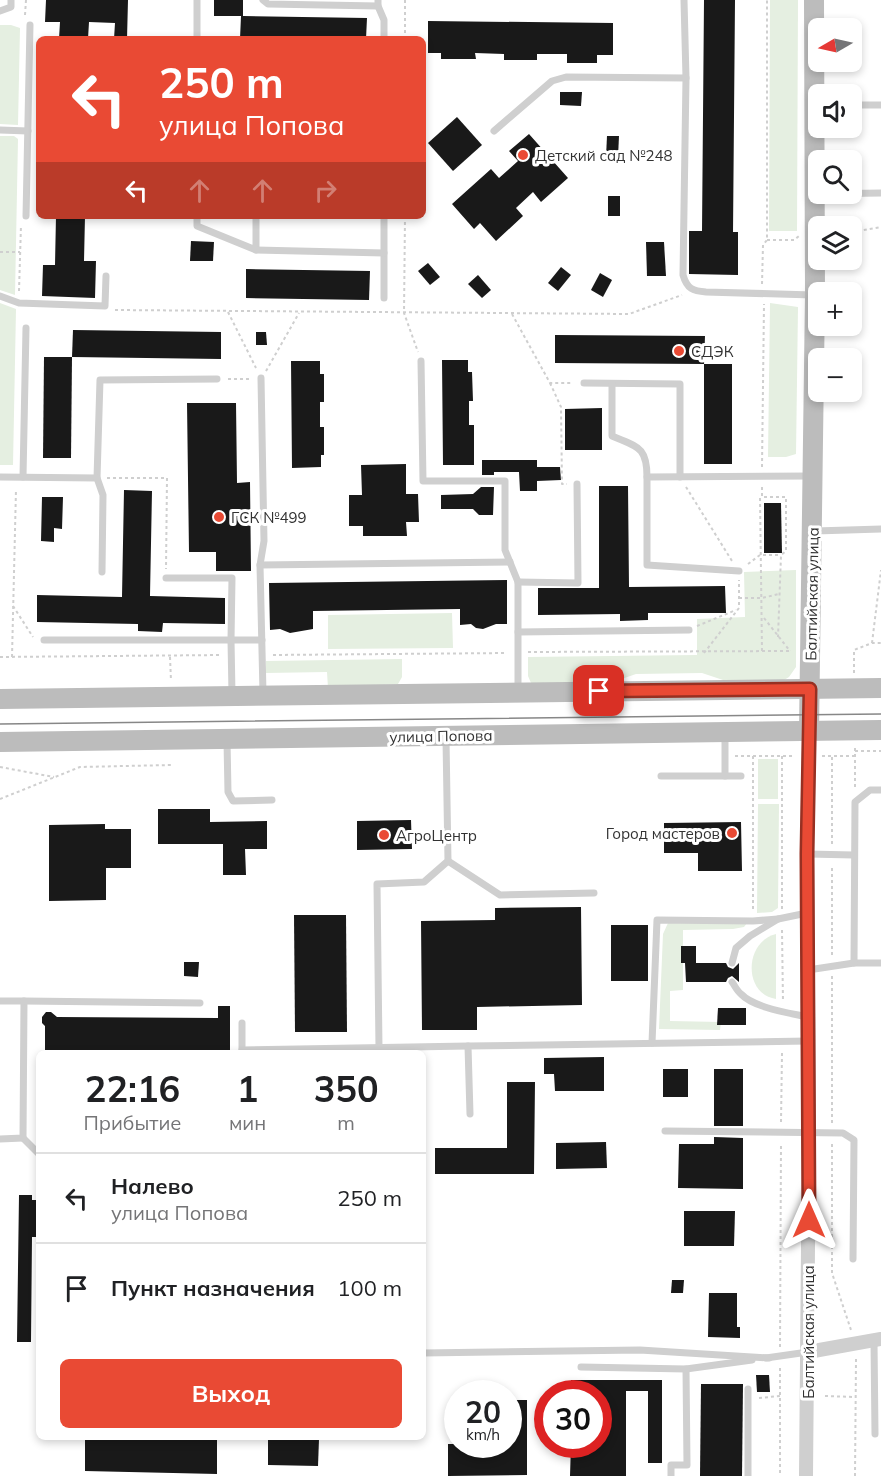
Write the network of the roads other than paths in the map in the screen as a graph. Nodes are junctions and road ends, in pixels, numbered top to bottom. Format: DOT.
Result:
graph roads {
  1 [pos="11,0"];
  2 [pos="197,0"];
  3 [pos="263,0"];
  4 [pos="684,0"];
  5 [pos="814,0"];
  6 [pos="378,3"];
  7 [pos="0,11"];
  8 [pos="30,25"];
  9 [pos="197,36"];
  10 [pos="384,36"];
  11 [pos="686,78"];
  12 [pos="816,84"];
  13 [pos="862,105"];
  14 [pos="881,105"];
  15 [pos="0,130"];
  16 [pos="28,131"];
  17 [pos="494,131"];
  18 [pos="862,193"];
  19 [pos="881,193"];
  20 [pos="815,204"];
  21 [pos="26,216"];
  22 [pos="197,219"];
  23 [pos="256,219"];
  24 [pos="384,219"];
  25 [pos="256,250"];
  26 [pos="384,254"];
  27 [pos="106,276"];
  28 [pos="815,282"];
  29 [pos="808,295"];
  30 [pos="0,296"];
  31 [pos="384,298"];
  32 [pos="26,328"];
  33 [pos="815,336"];
  34 [pos="421,361"];
  35 [pos="261,378"];
  36 [pos="217,379"];
  37 [pos="584,383"];
  38 [pos="612,384"];
  39 [pos="813,476"];
  40 [pos="0,477"];
  41 [pos="23,477"];
  42 [pos="647,477"];
  43 [pos="680,477"];
  44 [pos="97,478"];
  45 [pos="577,484"];
  46 [pos="881,529"];
  47 [pos="812,532"];
  48 [pos="510,562"];
  49 [pos="260,565"];
  50 [pos="739,571"];
  51 [pos="102,572"];
  52 [pos="166,578"];
  53 [pos="518,582"];
  54 [pos="689,630"];
  55 [pos="518,632"];
  56 [pos="44,640"];
  57 [pos="231,640"];
  58 [pos="262,640"];
  59 [pos="881,688"];
  60 [pos="810,689"];
  61 [pos="518,692"];
  62 [pos="263,695"];
  63 [pos="232,696"];
  64 [pos="0,699"];
  65 [pos="881,730"];
  66 [pos="809,731"];
  67 [pos="725,732"];
  68 [pos="446,736"];
  69 [pos="227,739"];
  70 [pos="0,742"];
  71 [pos="661,776"];
  72 [pos="724,776"];
  73 [pos="741,776"];
  74 [pos="881,790"];
  75 [pos="272,800"];
  76 [pos="807,854"];
  77 [pos="855,855"];
  78 [pos="448,861"];
  79 [pos="594,893"];
  80 [pos="807,913"];
  81 [pos="780,918"];
  82 [pos="732,963"];
  83 [pos="854,963"];
  84 [pos="881,963"];
  85 [pos="808,970"];
  86 [pos="732,982"];
  87 [pos="0,1001"];
  88 [pos="24,1001"];
  89 [pos="200,1003"];
  90 [pos="808,1017"];
  91 [pos="242,1023"];
  92 [pos="808,1041"];
  93 [pos="652,1043"];
  94 [pos="468,1046"];
  95 [pos="379,1048"];
  96 [pos="242,1050"];
  97 [pos="310,1050"];
  98 [pos="470,1114"];
  99 [pos="665,1131"];
  100 [pos="809,1133"];
  101 [pos="23,1138"];
  102 [pos="0,1139"];
  103 [pos="36,1151"];
  104 [pos="853,1259"];
  105 [pos="878,1340"];
  106 [pos="808,1352"];
  107 [pos="426,1353"];
  108 [pos="769,1358"];
  109 [pos="581,1367"];
  110 [pos="687,1369"];
  111 [pos="748,1389"];
  112 [pos="875,1434"];
  113 [pos="671,1476"];
  114 [pos="748,1476"];
  115 [pos="806,1476"];
  1 -- 7 [label="lane"];
  2 -- 9 [label="lane"];
  3 -- 6 [label="lane"];
  4 -- 11 [label="lane"];
  5 -- 12 [label="main road, Балтийская улица"];
  6 -- 10 [label="lane"];
  8 -- 16 [label="lane"];
  11 -- 17 [label="lane"];
  11 -- 29 [label="lane"];
  13 -- 14 [label="lane"];
  15 -- 16 [label="lane"];
  16 -- 21 [label="lane"];
  18 -- 19 [label="lane"];
  20 -- 28 [label="main road, Балтийская улица"];
  22 -- 25 [label="lane"];
  23 -- 25 [label="lane"];
  24 -- 26 [label="lane"];
  25 -- 26 [label="lane"];
  26 -- 31 [label="lane"];
  27 -- 30 [label="lane"];
  32 -- 41 [label="lane"];
  33 -- 39 [label="main road, Балтийская улица"];
  34 -- 48 [label="lane"];
  35 -- 49 [label="lane"];
  36 -- 44 [label="lane"];
  37 -- 38 [label="lane"];
  38 -- 42 [label="lane"];
  38 -- 43 [label="lane"];
  39 -- 43 [label="lane"];
  39 -- 47 [label="main road, Балтийская улица"];
  40 -- 41 [label="lane"];
  41 -- 44 [label="lane"];
  42 -- 43 [label="lane"];
  42 -- 50 [label="lane"];
  44 -- 51 [label="lane"];
  45 -- 53 [label="lane"];
  46 -- 47 [label="lane"];
  47 -- 60 [label="main road, Балтийская улица"];
  48 -- 49 [label="lane"];
  48 -- 53 [label="lane"];
  49 -- 58 [label="lane"];
  52 -- 57 [label="lane"];
  53 -- 55 [label="lane"];
  54 -- 55 [label="lane"];
  55 -- 61 [label="lane"];
  56 -- 57 [label="lane"];
  57 -- 58 [label="lane"];
  57 -- 63 [label="lane"];
  58 -- 62 [label="lane"];
  59 -- 60 [label="main road"];
  60 -- 61 [label="main road"];
  60 -- 66 [label="main road, Балтийская улица"];
  61 -- 62 [label="main road"];
  62 -- 63 [label="main road"];
  63 -- 64 [label="main road"];
  65 -- 66 [label="main road, улица Попова"];
  66 -- 67 [label="main road, улица Попова"];
  66 -- 76 [label="street, Балтийская улица"];
  67 -- 68 [label="main road, улица Попова"];
  67 -- 72 [label="lane"];
  68 -- 69 [label="main road, улица Попова"];
  68 -- 78 [label="lane"];
  69 -- 70 [label="main road, улица Попова"];
  69 -- 75 [label="lane"];
  71 -- 72 [label="lane"];
  72 -- 73 [label="lane"];
  74 -- 77 [label="lane"];
  76 -- 77 [label="lane"];
  76 -- 80 [label="street, Балтийская улица"];
  77 -- 83 [label="lane"];
  78 -- 79 [label="lane"];
  78 -- 95 [label="lane"];
  80 -- 81 [label="lane"];
  80 -- 85 [label="street, Балтийская улица"];
  81 -- 82 [label="lane"];
  81 -- 93 [label="lane"];
  83 -- 84 [label="lane"];
  83 -- 85 [label="lane"];
  85 -- 90 [label="street, Балтийская улица"];
  86 -- 90 [label="lane"];
  87 -- 88 [label="lane"];
  88 -- 89 [label="lane"];
  88 -- 101 [label="lane"];
  90 -- 92 [label="street, Балтийская улица"];
  91 -- 96 [label="lane"];
  92 -- 93 [label="lane"];
  92 -- 100 [label="street, Балтийская улица"];
  93 -- 94 [label="lane"];
  94 -- 95 [label="lane"];
  94 -- 98 [label="lane"];
  95 -- 97 [label="lane"];
  99 -- 100 [label="lane"];
  100 -- 104 [label="lane"];
  100 -- 106 [label="street, Балтийская улица"];
  101 -- 102 [label="lane"];
  101 -- 103 [label="lane"];
  105 -- 106 [label="street"];
  105 -- 112 [label="lane"];
  106 -- 108 [label="lane"];
  106 -- 115 [label="street, Балтийская улица"];
  107 -- 108 [label="lane"];
  108 -- 110 [label="lane"];
  109 -- 110 [label="lane"];
  110 -- 113 [label="lane"];
  111 -- 114 [label="lane"];
}
